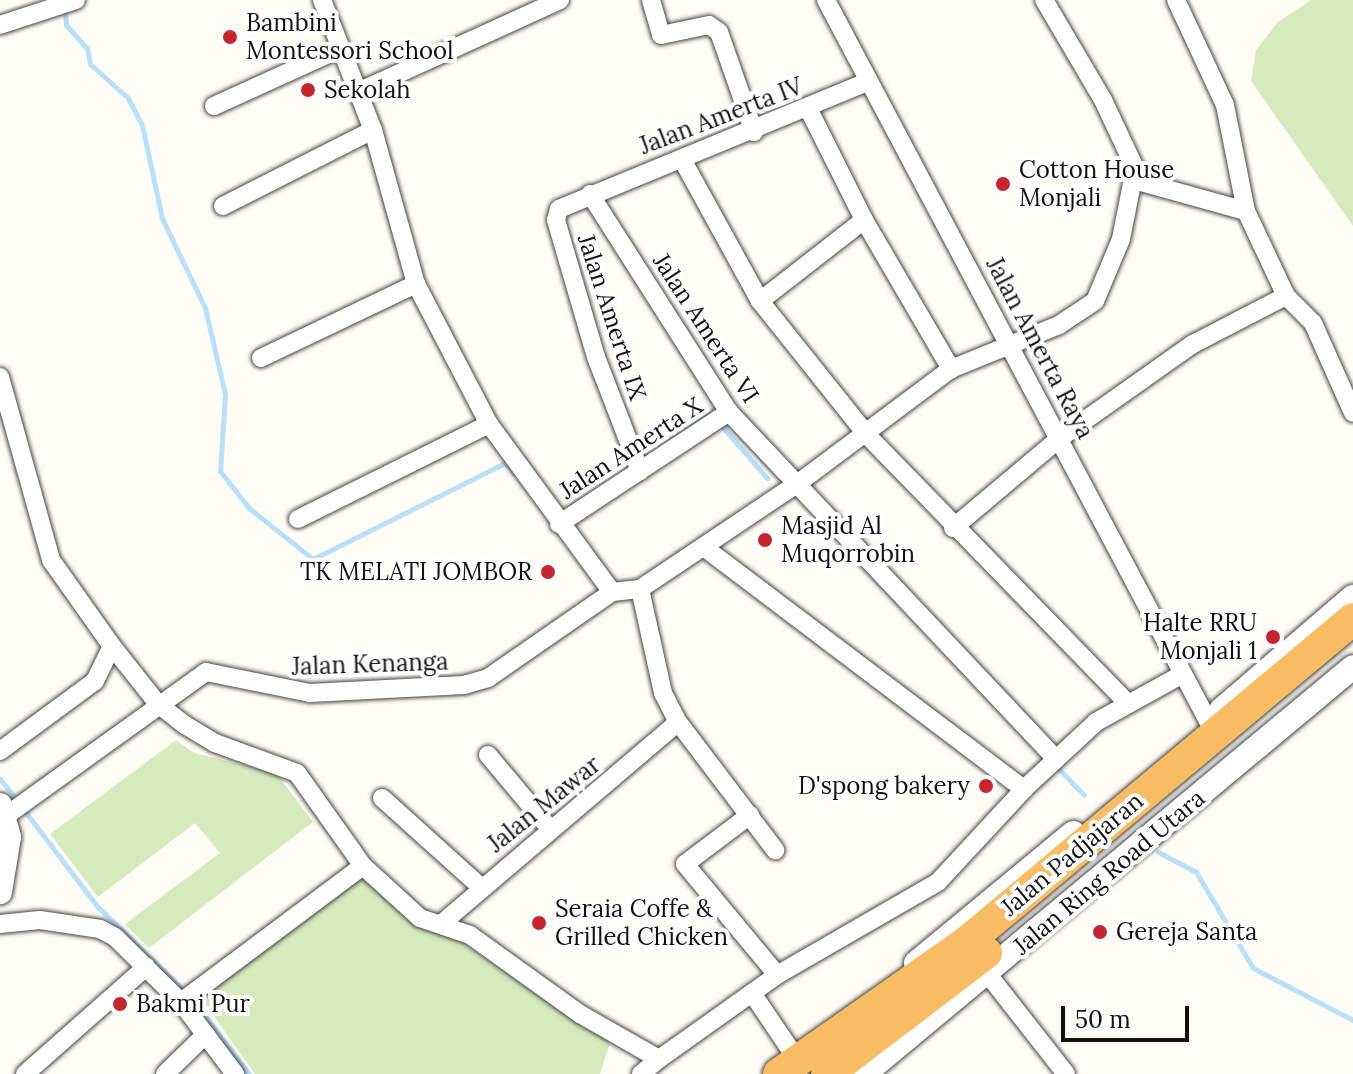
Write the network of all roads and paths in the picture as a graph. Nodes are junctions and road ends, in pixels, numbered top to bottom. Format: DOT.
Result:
graph roads {
  1 [pos="76,0"];
  2 [pos="322,0"];
  3 [pos="560,0"];
  4 [pos="651,0"];
  5 [pos="826,0"];
  6 [pos="1044,0"];
  7 [pos="1176,0"];
  8 [pos="0,25"];
  9 [pos="341,48"];
  10 [pos="869,81"];
  11 [pos="358,92"];
  12 [pos="214,106"];
  13 [pos="808,108"];
  14 [pos="373,130"];
  15 [pos="754,132"];
  16 [pos="683,161"];
  17 [pos="1134,180"];
  18 [pos="590,194"];
  19 [pos="223,206"];
  20 [pos="1246,211"];
  21 [pos="864,220"];
  22 [pos="416,284"];
  23 [pos="1286,296"];
  24 [pos="760,301"];
  25 [pos="1013,347"];
  26 [pos="261,358"];
  27 [pos="951,369"];
  28 [pos="0,377"];
  29 [pos="5,410"];
  30 [pos="729,412"];
  31 [pos="1353,413"];
  32 [pos="489,424"];
  33 [pos="866,434"];
  34 [pos="1060,438"];
  35 [pos="640,471"];
  36 [pos="797,484"];
  37 [pos="298,519"];
  38 [pos="559,524"];
  39 [pos="953,528"];
  40 [pos="705,548"];
  41 [pos="640,589"];
  42 [pos="612,592"];
  43 [pos="1353,597"];
  44 [pos="1353,619"];
  45 [pos="1353,645"];
  46 [pos="112,646"];
  47 [pos="1353,667"];
  48 [pos="1183,674"];
  49 [pos="1126,701"];
  50 [pos="158,704"];
  51 [pos="1208,721"];
  52 [pos="678,722"];
  53 [pos="0,751"];
  54 [pos="488,755"];
  55 [pos="1056,759"];
  56 [pos="1024,789"];
  57 [pos="382,798"];
  58 [pos="3,810"];
  59 [pos="750,815"];
  60 [pos="550,829"];
  61 [pos="775,850"];
  62 [pos="363,866"];
  63 [pos="482,888"];
  64 [pos="0,892"];
  65 [pos="0,924"];
  66 [pos="441,924"];
  67 [pos="146,967"];
  68 [pos="982,967"];
  69 [pos="777,975"];
  70 [pos="902,989"];
  71 [pos="752,993"];
  72 [pos="181,1002"];
  73 [pos="206,1034"];
  74 [pos="659,1059"];
  75 [pos="788,1068"];
  76 [pos="25,1074"];
  77 [pos="165,1074"];
  78 [pos="235,1074"];
  79 [pos="641,1074"];
  80 [pos="827,1074"];
  81 [pos="864,1074"];
  82 [pos="1066,1074"];
  1 -- 8 [label="street"];
  2 -- 9 [label="street"];
  3 -- 11 [label="street"];
  4 -- 15 [label="street"];
  5 -- 10 [label="street, Jalan Amerta Raya"];
  6 -- 17 [label="street"];
  7 -- 20 [label="street"];
  9 -- 11 [label="street"];
  9 -- 12 [label="street"];
  10 -- 13 [label="street, Jalan Amerta IV"];
  10 -- 25 [label="street, Jalan Amerta Raya"];
  11 -- 14 [label="street"];
  13 -- 15 [label="street, Jalan Amerta IV"];
  13 -- 21 [label="street"];
  14 -- 19 [label="street"];
  14 -- 22 [label="street"];
  15 -- 16 [label="street, Jalan Amerta IV"];
  16 -- 18 [label="street, Jalan Amerta IV"];
  16 -- 24 [label="street"];
  17 -- 20 [label="street"];
  17 -- 25 [label="street"];
  18 -- 30 [label="street, Jalan Amerta VI"];
  18 -- 35 [label="street, Jalan Amerta IX"];
  20 -- 23 [label="street"];
  21 -- 24 [label="street"];
  21 -- 27 [label="street"];
  22 -- 26 [label="street"];
  22 -- 32 [label="street"];
  23 -- 31 [label="street"];
  23 -- 34 [label="street"];
  24 -- 33 [label="street"];
  25 -- 27 [label="street"];
  25 -- 34 [label="street, Jalan Amerta Raya"];
  27 -- 33 [label="street"];
  28 -- 29 [label="street"];
  29 -- 46 [label="street"];
  30 -- 35 [label="street, Jalan Amerta X"];
  30 -- 36 [label="street, Jalan Amerta VI"];
  32 -- 37 [label="street"];
  32 -- 38 [label="street"];
  33 -- 36 [label="street"];
  33 -- 39 [label="street"];
  34 -- 39 [label="street"];
  34 -- 48 [label="street, Jalan Amerta Raya"];
  35 -- 38 [label="street, Jalan Amerta X"];
  36 -- 40 [label="street"];
  36 -- 55 [label="street, Jalan Amerta VI"];
  38 -- 42 [label="street"];
  39 -- 49 [label="street"];
  40 -- 41 [label="street"];
  40 -- 56 [label="street"];
  41 -- 42 [label="street"];
  41 -- 52 [label="street"];
  42 -- 50 [label="street, Jalan Kenanga"];
  43 -- 51 [label="street"];
  44 -- 70 [label="highway, Jalan Padjajaran"];
  45 -- 68 [label="highway, Jalan Padjajaran"];
  46 -- 50 [label="street"];
  46 -- 53 [label="street"];
  47 -- 68 [label="street, Jalan Ring Road Utara"];
  48 -- 49 [label="street"];
  48 -- 51 [label="street, Jalan Amerta Raya"];
  49 -- 55 [label="street"];
  50 -- 58 [label="street, Jalan Kenanga"];
  50 -- 62 [label="street"];
  51 -- 70 [label="street"];
  52 -- 59 [label="street"];
  52 -- 60 [label="street, Jalan Mawar"];
  54 -- 60 [label="street"];
  55 -- 56 [label="street"];
  56 -- 69 [label="street"];
  57 -- 63 [label="street"];
  58 -- 64 [label="street"];
  59 -- 61 [label="street"];
  59 -- 69 [label="street"];
  60 -- 63 [label="street, Jalan Mawar"];
  62 -- 66 [label="street"];
  62 -- 72 [label="street"];
  63 -- 66 [label="street, Jalan Mawar"];
  65 -- 67 [label="street"];
  66 -- 74 [label="street"];
  67 -- 72 [label="street"];
  67 -- 76 [label="street"];
  68 -- 80 [label="highway, Jalan Padjajaran"];
  68 -- 81 [label="street, Jalan Ring Road Utara"];
  68 -- 82 [label="street"];
  69 -- 71 [label="street"];
  70 -- 75 [label="highway, Jalan Padjajaran"];
  71 -- 74 [label="street"];
  71 -- 75 [label="street"];
  72 -- 73 [label="street"];
  73 -- 77 [label="street"];
  73 -- 78 [label="street"];
  74 -- 79 [label="street"];
}
